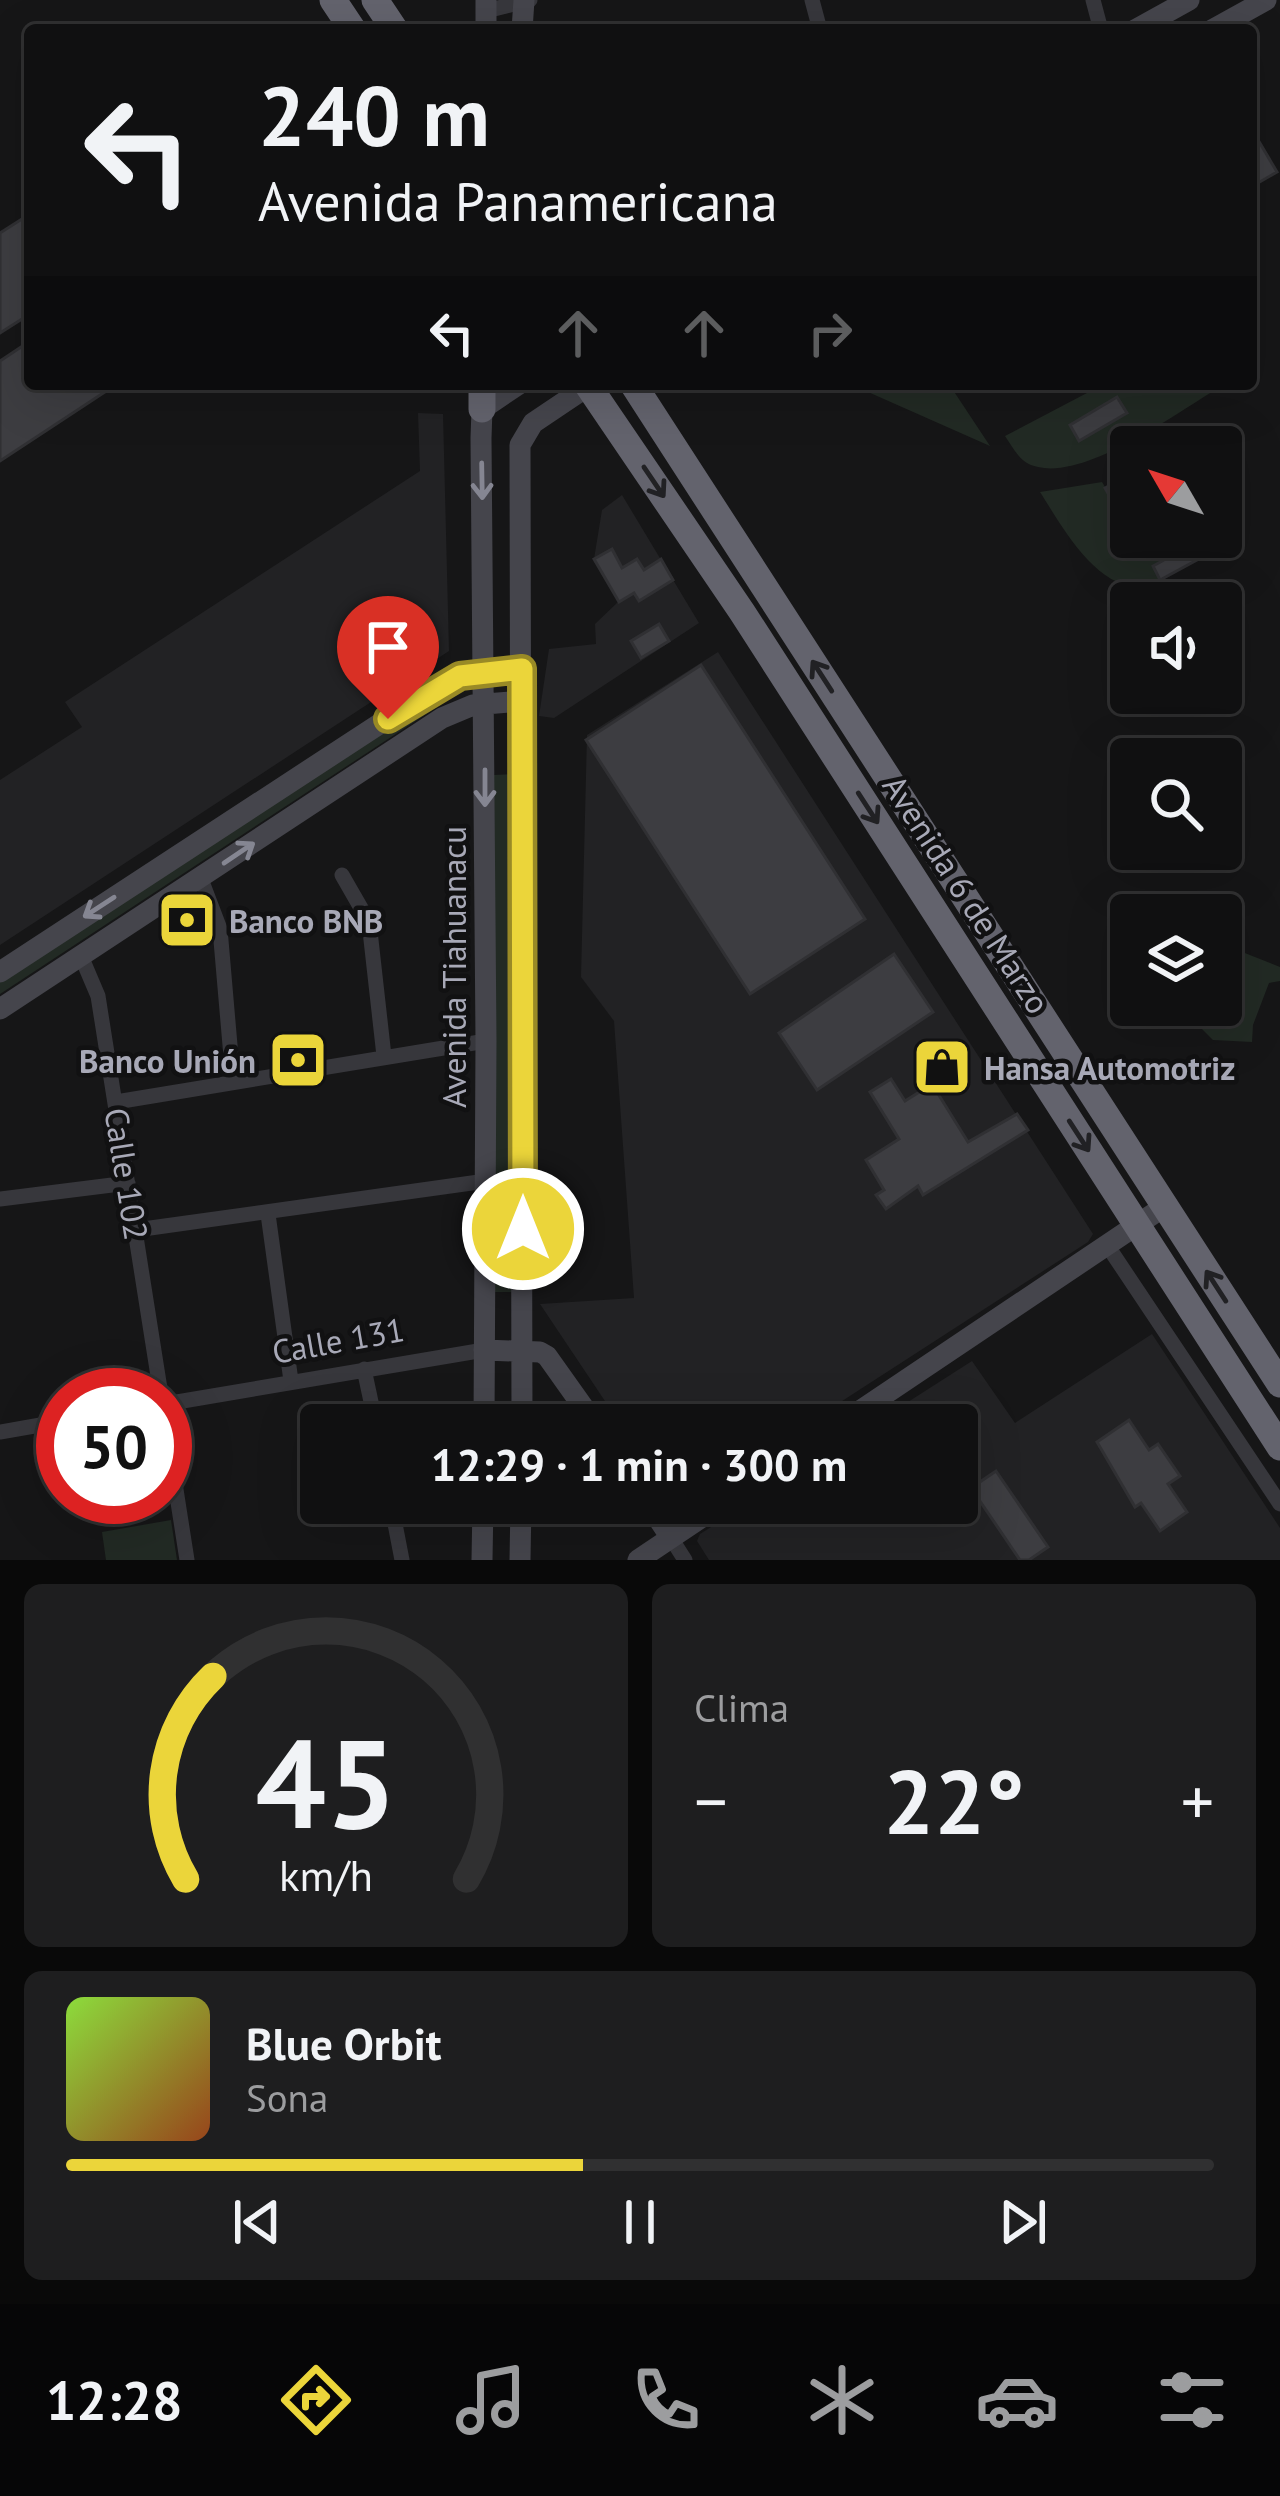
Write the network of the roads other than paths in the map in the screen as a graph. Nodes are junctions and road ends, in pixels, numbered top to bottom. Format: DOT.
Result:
graph roads {
  1 [pos="1189,0"];
  2 [pos="1266,0"];
  3 [pos="526,1"];
  4 [pos="486,14"];
  5 [pos="1146,24"];
  6 [pos="1223,24"];
  7 [pos="582,390"];
  8 [pos="592,390"];
  9 [pos="637,390"];
  10 [pos="482,396"];
  11 [pos="522,669"];
  12 [pos="484,671"];
  13 [pos="522,701"];
  14 [pos="485,703"];
  15 [pos="342,875"];
  16 [pos="200,879"];
  17 [pos="81,956"];
  18 [pos="0,972"];
  19 [pos="0,1009"];
  20 [pos="486,1041"];
  21 [pos="384,1056"];
  22 [pos="233,1080"];
  23 [pos="116,1102"];
  24 [pos="486,1181"];
  25 [pos="128,1183"];
  26 [pos="0,1199"];
  27 [pos="1165,1206"];
  28 [pos="268,1214"];
  29 [pos="1137,1226"];
  30 [pos="136,1230"];
  31 [pos="1107,1245"];
  32 [pos="484,1350"];
  33 [pos="523,1351"];
  34 [pos="157,1368"];
  35 [pos="364,1369"];
  36 [pos="291,1382"];
  37 [pos="1280,1384"];
  38 [pos="192,1399"];
  39 [pos="372,1404"];
  40 [pos="484,1404"];
  41 [pos="522,1404"];
  42 [pos="582,1404"];
  43 [pos="870,1404"];
  44 [pos="36,1426"];
  45 [pos="0,1432"];
  46 [pos="1280,1448"];
  47 [pos="1280,1504"];
  48 [pos="181,1524"];
  49 [pos="395,1524"];
  50 [pos="483,1524"];
  51 [pos="521,1524"];
  52 [pos="662,1524"];
  53 [pos="692,1524"];
  54 [pos="671,1538"];
  55 [pos="187,1560"];
  56 [pos="402,1560"];
  57 [pos="482,1560"];
  58 [pos="520,1560"];
  59 [pos="637,1560"];
  60 [pos="686,1560"];
  1 -- 5 [label="main road"];
  2 -- 6 [label="main road"];
  3 -- 4 [label="street"];
  7 -- 11 [label="main road"];
  8 -- 29 [label="highway, Avenida 6 de Marzo, one-way"];
  27 -- 9 [label="highway, Avenida 6 de Marzo, one-way"];
  10 -- 12 [label="main road, Avenida Tiahuanacu, one-way"];
  11 -- 12 [label="main road"];
  11 -- 13 [label="main road"];
  12 -- 14 [label="main road, Avenida Tiahuanacu"];
  12 -- 18 [label="main road, one-way"];
  13 -- 14 [label="main road"];
  13 -- 33 [label="main road"];
  16 -- 14 [label="main road, one-way"];
  14 -- 20 [label="main road, Avenida Tiahuanacu, one-way"];
  15 -- 21 [label="street"];
  16 -- 17 [label="main road"];
  16 -- 22 [label="street"];
  17 -- 19 [label="main road"];
  17 -- 23 [label="street, Calle 102"];
  20 -- 21 [label="street"];
  20 -- 24 [label="main road, Avenida Tiahuanacu"];
  21 -- 22 [label="street"];
  22 -- 23 [label="street"];
  23 -- 25 [label="street, Calle 102"];
  24 -- 28 [label="street"];
  24 -- 32 [label="main road, Avenida Tiahuanacu"];
  25 -- 26 [label="street"];
  25 -- 30 [label="street, Calle 102"];
  27 -- 29 [label="main road"];
  37 -- 27 [label="highway, Avenida 6 de Marzo, one-way"];
  28 -- 30 [label="street"];
  28 -- 36 [label="street"];
  29 -- 31 [label="main road"];
  29 -- 46 [label="highway, Avenida 6 de Marzo"];
  30 -- 34 [label="street, Calle 102"];
  31 -- 43 [label="main road"];
  31 -- 47 [label="street"];
  32 -- 33 [label="main road, Calle 131"];
  32 -- 35 [label="street, Calle 131"];
  32 -- 40 [label="main road, Avenida Tiahuanacu"];
  33 -- 41 [label="main road"];
  33 -- 42 [label="main road"];
  35 -- 36 [label="street, Calle 131"];
  35 -- 39 [label="street"];
  36 -- 38 [label="street, Calle 131"];
  44 -- 45 [label="street"];
  48 -- 55 [label="street"];
  49 -- 56 [label="street"];
  50 -- 57 [label="main road"];
  51 -- 58 [label="main road"];
  52 -- 54 [label="main road"];
  53 -- 54 [label="main road"];
  54 -- 59 [label="main road"];
  54 -- 60 [label="street"];
}
